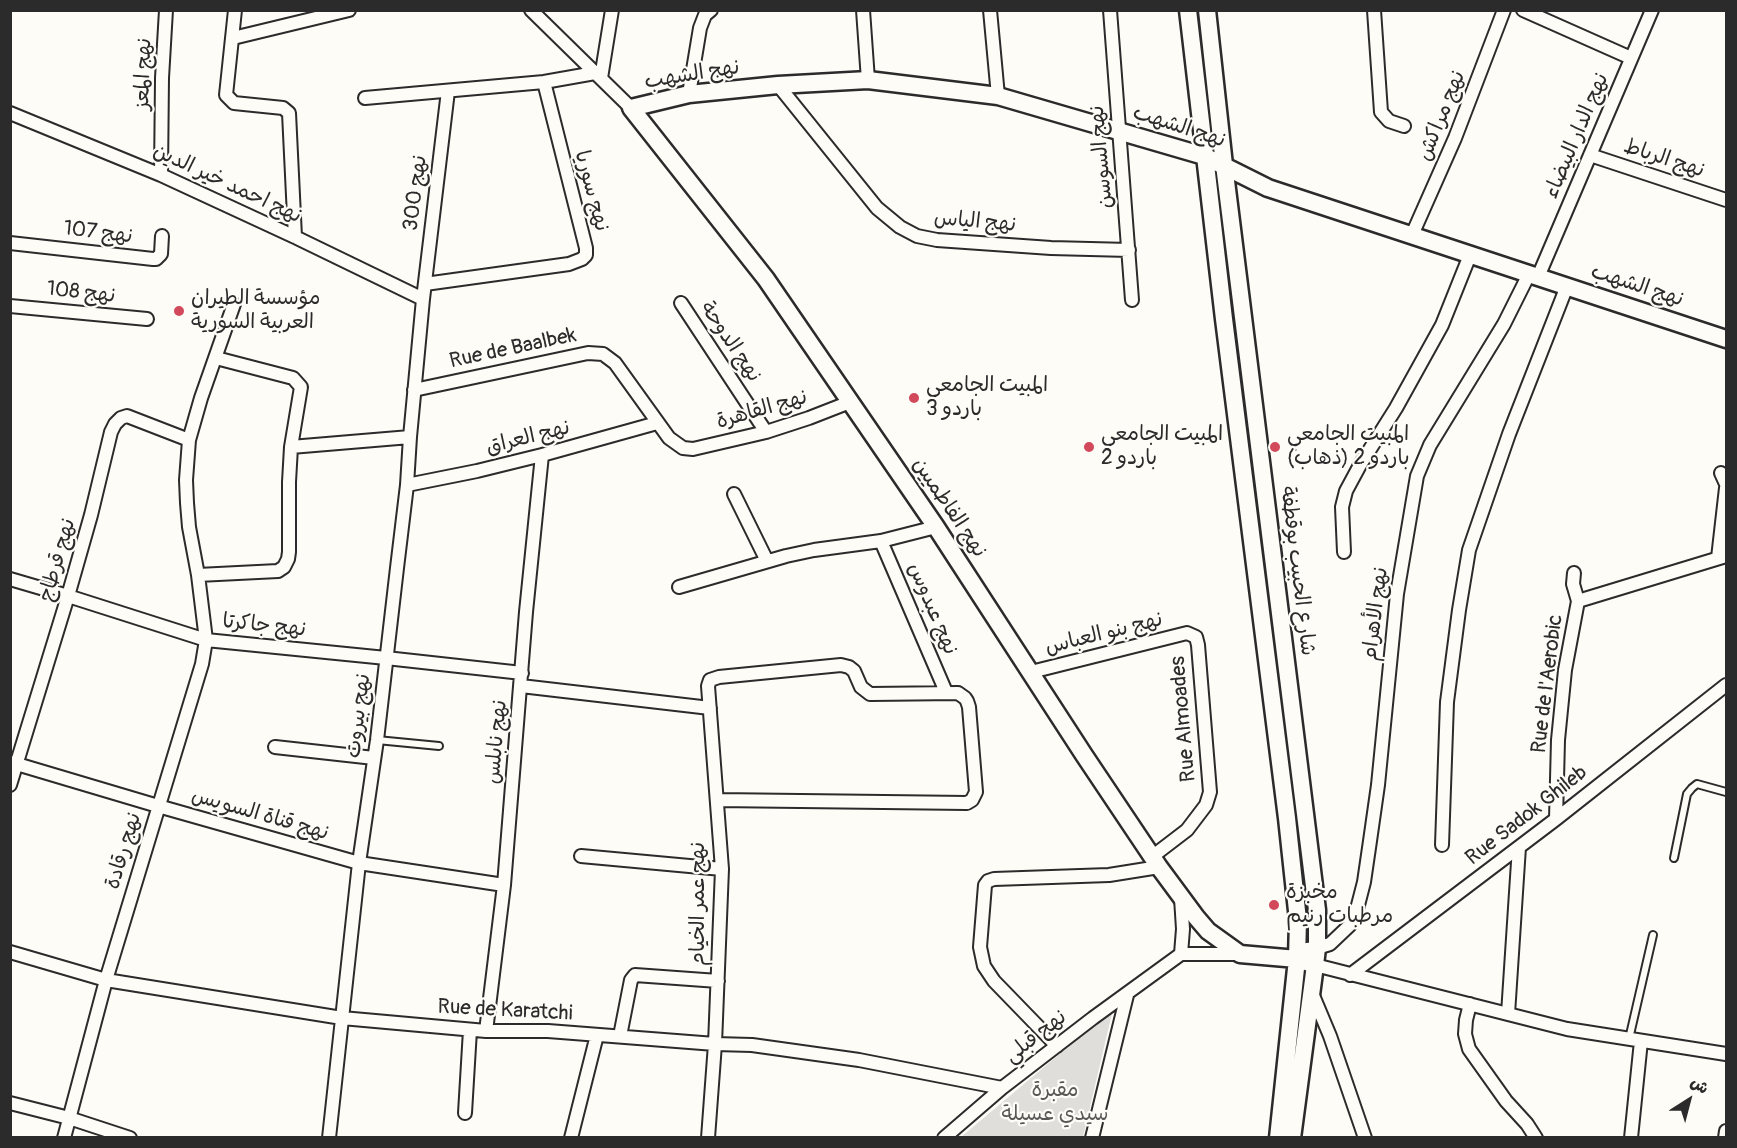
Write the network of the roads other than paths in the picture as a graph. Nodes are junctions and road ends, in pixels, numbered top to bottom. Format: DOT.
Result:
graph roads {
  1 [pos="166,10"];
  2 [pos="235,10"];
  3 [pos="349,10"];
  4 [pos="531,10"];
  5 [pos="612,10"];
  6 [pos="711,10"];
  7 [pos="863,10"];
  8 [pos="990,10"];
  9 [pos="1110,10"];
  10 [pos="1188,10"];
  11 [pos="1207,10"];
  12 [pos="1374,10"];
  13 [pos="1504,10"];
  14 [pos="1522,10"];
  15 [pos="1652,10"];
  16 [pos="233,38"];
  17 [pos="1631,58"];
  18 [pos="598,75"];
  19 [pos="868,80"];
  20 [pos="544,82"];
  21 [pos="778,85"];
  22 [pos="448,91"];
  23 [pos="689,94"];
  24 [pos="998,96"];
  25 [pos="365,98"];
  26 [pos="632,108"];
  27 [pos="10,113"];
  28 [pos="1404,126"];
  29 [pos="1119,132"];
  30 [pos="1590,155"];
  31 [pos="1204,156"];
  32 [pos="1224,165"];
  33 [pos="161,175"];
  34 [pos="1726,200"];
  35 [pos="1412,235"];
  36 [pos="162,236"];
  37 [pos="295,237"];
  38 [pos="10,243"];
  39 [pos="1129,250"];
  40 [pos="1470,255"];
  41 [pos="1534,276"];
  42 [pos="425,284"];
  43 [pos="1566,286"];
  44 [pos="423,299"];
  45 [pos="1132,300"];
  46 [pos="681,303"];
  47 [pos="234,304"];
  48 [pos="10,306"];
  49 [pos="147,319"];
  50 [pos="1726,339"];
  51 [pos="216,358"];
  52 [pos="414,390"];
  53 [pos="850,402"];
  54 [pos="657,423"];
  55 [pos="766,432"];
  56 [pos="410,438"];
  57 [pos="189,440"];
  58 [pos="291,447"];
  59 [pos="683,448"];
  60 [pos="542,455"];
  61 [pos="1725,482"];
  62 [pos="407,485"];
  63 [pos="734,494"];
  64 [pos="936,527"];
  65 [pos="881,541"];
  66 [pos="1344,552"];
  67 [pos="1722,557"];
  68 [pos="767,561"];
  69 [pos="1574,573"];
  70 [pos="198,575"];
  71 [pos="10,579"];
  72 [pos="679,587"];
  73 [pos="68,596"];
  74 [pos="1578,601"];
  75 [pos="1187,633"];
  76 [pos="206,640"];
  77 [pos="386,658"];
  78 [pos="1030,672"];
  79 [pos="522,673"];
  80 [pos="1726,685"];
  81 [pos="521,686"];
  82 [pos="946,693"];
  83 [pos="710,708"];
  84 [pos="377,740"];
  85 [pos="440,746"];
  86 [pos="275,747"];
  87 [pos="374,759"];
  88 [pos="13,762"];
  89 [pos="10,785"];
  90 [pos="1726,792"];
  91 [pos="717,800"];
  92 [pos="158,806"];
  93 [pos="1556,819"];
  94 [pos="1442,845"];
  95 [pos="1519,847"];
  96 [pos="581,856"];
  97 [pos="1674,858"];
  98 [pos="358,862"];
  99 [pos="1156,862"];
  100 [pos="722,869"];
  101 [pos="504,885"];
  102 [pos="1181,898"];
  103 [pos="1653,935"];
  104 [pos="10,952"];
  105 [pos="1181,954"];
  106 [pos="1240,954"];
  107 [pos="1297,955"];
  108 [pos="1316,957"];
  109 [pos="1350,975"];
  110 [pos="106,980"];
  111 [pos="718,981"];
  112 [pos="1312,993"];
  113 [pos="1127,995"];
  114 [pos="1470,1004"];
  115 [pos="1508,1014"];
  116 [pos="342,1018"];
  117 [pos="470,1030"];
  118 [pos="486,1031"];
  119 [pos="597,1035"];
  120 [pos="620,1036"];
  121 [pos="1635,1040"];
  122 [pos="716,1044"];
  123 [pos="1057,1046"];
  124 [pos="1726,1054"];
  125 [pos="1002,1088"];
  126 [pos="10,1103"];
  127 [pos="465,1113"];
  128 [pos="69,1118"];
  129 [pos="1726,1131"];
  130 [pos="64,1137"];
  131 [pos="130,1137"];
  132 [pos="328,1137"];
  133 [pos="571,1137"];
  134 [pos="708,1137"];
  135 [pos="944,1137"];
  136 [pos="1092,1137"];
  137 [pos="1278,1137"];
  138 [pos="1292,1137"];
  139 [pos="1365,1137"];
  140 [pos="1536,1137"];
  141 [pos="1631,1137"];
  142 [pos="1725,1137"];
  1 -- 33 [label="street, نهج المعز"];
  2 -- 16 [label="street"];
  3 -- 16 [label="street"];
  4 -- 18 [label="street"];
  5 -- 18 [label="street"];
  6 -- 23 [label="street"];
  7 -- 19 [label="street"];
  8 -- 24 [label="street"];
  9 -- 29 [label="street, نهج السوسن"];
  10 -- 31 [label="street, شارع الحبيب بوقطفة"];
  11 -- 32 [label="street, شارع الحبيب بوقطفة"];
  12 -- 28 [label="street"];
  13 -- 35 [label="street, نهج مراكش"];
  14 -- 17 [label="street"];
  15 -- 17 [label="street, نهج الدار البيضاء"];
  16 -- 37 [label="street"];
  17 -- 30 [label="street, نهج الدار البيضاء"];
  18 -- 20 [label="street"];
  18 -- 26 [label="street"];
  19 -- 21 [label="street, نهج الشهب"];
  19 -- 24 [label="street, نهج الشهب"];
  20 -- 22 [label="street"];
  20 -- 42 [label="street, نهج سوريا"];
  21 -- 23 [label="street, نهج الشهب"];
  21 -- 39 [label="street, نهج الياس"];
  22 -- 25 [label="street"];
  22 -- 42 [label="street, نهج 300"];
  23 -- 26 [label="street, نهج الشهب"];
  24 -- 29 [label="street, نهج الشهب"];
  26 -- 53 [label="street, نهج الفاطميين"];
  27 -- 33 [label="street, نهج احمد خير الدين"];
  29 -- 31 [label="street, نهج الشهب"];
  29 -- 39 [label="street, نهج السوسن"];
  30 -- 34 [label="street, نهج الرباط"];
  30 -- 41 [label="street, نهج الدار البيضاء"];
  31 -- 32 [label="street, نهج الشهب"];
  31 -- 107 [label="street, شارع الحبيب بوقطفة"];
  32 -- 35 [label="street, نهج الشهب"];
  32 -- 108 [label="street, شارع الحبيب بوقطفة"];
  33 -- 37 [label="street, نهج احمد خير الدين"];
  35 -- 40 [label="street, نهج الشهب"];
  36 -- 38 [label="street, نهج 107"];
  37 -- 44 [label="street, نهج احمد خير الدين"];
  39 -- 45 [label="street, نهج السوسن"];
  40 -- 41 [label="street, نهج الشهب"];
  40 -- 66 [label="street"];
  41 -- 43 [label="street, نهج الشهب"];
  41 -- 108 [label="street, نهج الأهرام"];
  42 -- 44 [label="street, نهج 300"];
  43 -- 50 [label="street, نهج الشهب"];
  43 -- 94 [label="street"];
  44 -- 52 [label="street, نهج بيروت"];
  46 -- 55 [label="street, نهج الدوحة"];
  47 -- 51 [label="street, نهج رقادة"];
  48 -- 49 [label="street, نهج 108"];
  51 -- 57 [label="street, نهج رقادة"];
  51 -- 58 [label="street"];
  52 -- 54 [label="street, Rue de Baalbek"];
  52 -- 56 [label="street, نهج بيروت"];
  53 -- 55 [label="street, نهج القاهرة"];
  53 -- 64 [label="street, نهج الفاطميين"];
  54 -- 59 [label="street, Rue de Baalbek"];
  54 -- 60 [label="street, نهج العراق"];
  55 -- 59 [label="street, نهج القاهرة"];
  56 -- 58 [label="street"];
  56 -- 62 [label="street, نهج بيروت"];
  57 -- 70 [label="street, نهج رقادة"];
  57 -- 73 [label="street, نهج قرطاج"];
  58 -- 70 [label="street"];
  60 -- 62 [label="street, نهج العراق"];
  60 -- 79 [label="street, نهج نابلس"];
  61 -- 67 [label="street"];
  62 -- 77 [label="street, نهج بيروت"];
  63 -- 68 [label="street"];
  64 -- 65 [label="street"];
  64 -- 78 [label="street, نهج الفاطميين"];
  65 -- 68 [label="street"];
  65 -- 82 [label="street, نهج عبدوس"];
  67 -- 74 [label="street, Rue de l'Aerobic"];
  68 -- 72 [label="street"];
  69 -- 74 [label="street"];
  70 -- 76 [label="street, نهج رقادة"];
  71 -- 73 [label="street, نهج جاكرتا"];
  73 -- 76 [label="street, نهج جاكرتا"];
  73 -- 88 [label="street, نهج قرطاج"];
  74 -- 93 [label="street, Rue de l'Aerobic"];
  75 -- 78 [label="street, نهج بنو العباس"];
  75 -- 99 [label="street, Rue Almoades"];
  76 -- 77 [label="street, نهج جاكرتا"];
  76 -- 92 [label="street, نهج رقادة"];
  77 -- 79 [label="street, نهج جاكرتا"];
  77 -- 84 [label="street, نهج بيروت"];
  78 -- 99 [label="street, نهج الفاطميين"];
  79 -- 81 [label="street, نهج نابلس"];
  80 -- 93 [label="street, Rue Sadok Ghileb"];
  81 -- 83 [label="street"];
  81 -- 101 [label="street, نهج نابلس"];
  82 -- 83 [label="street, نهج عمر الخيام"];
  82 -- 91 [label="street"];
  83 -- 91 [label="street, نهج عمر الخيام"];
  84 -- 85 [label="lane"];
  84 -- 87 [label="street, نهج بيروت"];
  86 -- 87 [label="street"];
  87 -- 98 [label="street, نهج بيروت"];
  88 -- 89 [label="street, نهج قرطاج"];
  88 -- 92 [label="street, نهج قناة السويس"];
  90 -- 97 [label="lane"];
  91 -- 100 [label="street, نهج عمر الخيام"];
  92 -- 98 [label="street, نهج قناة السويس"];
  92 -- 110 [label="street, نهج رقادة"];
  93 -- 95 [label="street, Rue Sadok Ghileb"];
  95 -- 109 [label="street, Rue Sadok Ghileb"];
  95 -- 115 [label="street"];
  96 -- 100 [label="street"];
  98 -- 101 [label="street, نهج قناة السويس"];
  98 -- 116 [label="street, نهج بيروت"];
  99 -- 102 [label="street, نهج الفاطميين"];
  99 -- 123 [label="street"];
  100 -- 111 [label="street, نهج عمر الخيام"];
  101 -- 118 [label="street, نهج نابلس"];
  102 -- 105 [label="street"];
  102 -- 106 [label="street, نهج الفاطميين"];
  103 -- 121 [label="lane"];
  104 -- 110 [label="street, Rue de Karatchi"];
  105 -- 106 [label="street"];
  105 -- 113 [label="street, نهج قبلي"];
  106 -- 107 [label="street"];
  107 -- 108 [label="street"];
  107 -- 137 [label="street, شارع الحبيب بوقطفة"];
  108 -- 109 [label="street"];
  108 -- 112 [label="street, شارع الحبيب بوقطفة"];
  109 -- 114 [label="street"];
  110 -- 116 [label="street, Rue de Karatchi"];
  110 -- 128 [label="street, نهج رقادة"];
  111 -- 120 [label="street"];
  111 -- 122 [label="street, نهج عمر الخيام"];
  112 -- 138 [label="street, شارع الحبيب بوقطفة"];
  112 -- 139 [label="street"];
  113 -- 123 [label="street, نهج قبلي"];
  113 -- 136 [label="street"];
  114 -- 115 [label="street"];
  114 -- 140 [label="street"];
  115 -- 121 [label="street"];
  116 -- 117 [label="street, Rue de Karatchi"];
  116 -- 132 [label="street, نهج بيروت"];
  117 -- 118 [label="street, Rue de Karatchi"];
  117 -- 127 [label="street"];
  118 -- 119 [label="street, Rue de Karatchi"];
  119 -- 120 [label="street, Rue de Karatchi"];
  119 -- 133 [label="street"];
  120 -- 122 [label="street, Rue de Karatchi"];
  121 -- 124 [label="street"];
  121 -- 141 [label="street"];
  122 -- 125 [label="street, Rue de Karatchi"];
  122 -- 134 [label="street, نهج عمر الخيام"];
  123 -- 125 [label="street, نهج قبلي"];
  125 -- 135 [label="street, نهج قبلي"];
  126 -- 128 [label="street"];
  128 -- 130 [label="street, نهج رقادة"];
  128 -- 131 [label="street"];
  129 -- 142 [label="street"];
}
